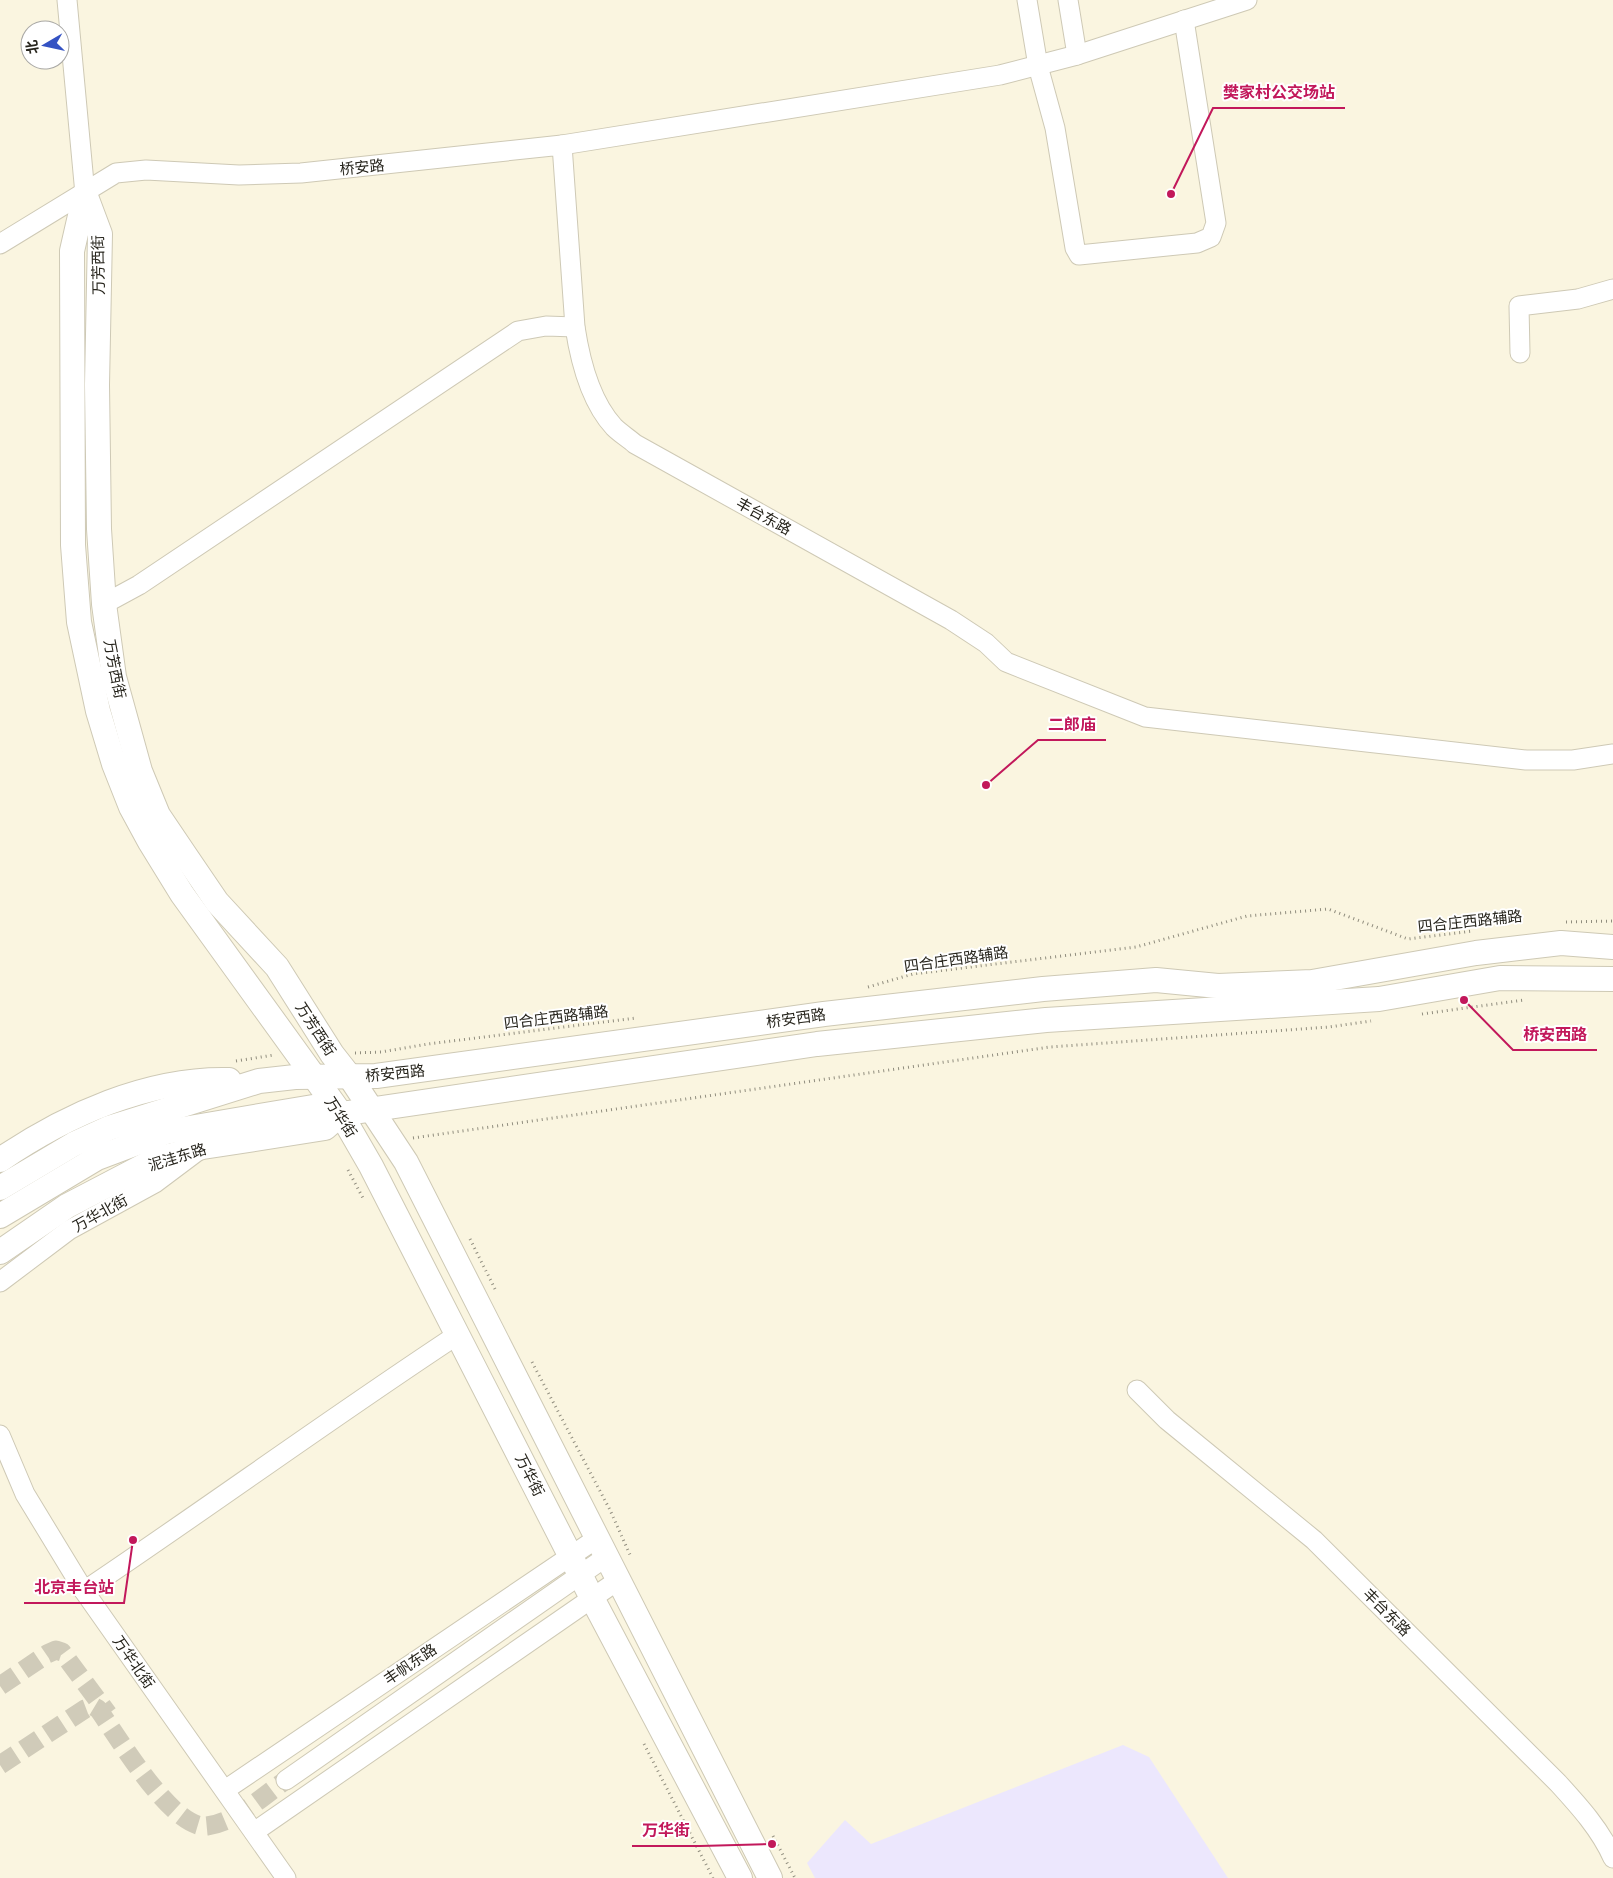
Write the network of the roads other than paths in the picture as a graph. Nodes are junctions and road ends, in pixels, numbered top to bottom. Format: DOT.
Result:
graph roads {
  1 [pos="67,0"];
  2 [pos="1027,0"];
  3 [pos="1068,0"];
  4 [pos="1247,0"];
  5 [pos="1184,20"];
  6 [pos="1077,54"];
  7 [pos="1038,66"];
  8 [pos="562,145"];
  9 [pos="85,194"];
  10 [pos="0,244"];
  11 [pos="1613,290"];
  12 [pos="575,327"];
  13 [pos="1520,353"];
  14 [pos="104,604"];
  15 [pos="1613,754"];
  16 [pos="1613,947"];
  17 [pos="1613,979"];
  18 [pos="313,1077"];
  19 [pos="350,1077"];
  20 [pos="258,1081"];
  21 [pos="371,1109"];
  22 [pos="341,1114"];
  23 [pos="203,1147"];
  24 [pos="0,1160"];
  25 [pos="0,1188"];
  26 [pos="0,1216"];
  27 [pos="0,1252"];
  28 [pos="0,1282"];
  29 [pos="457,1335"];
  30 [pos="1137,1390"];
  31 [pos="0,1436"];
  32 [pos="601,1548"];
  33 [pos="576,1565"];
  34 [pos="618,1581"];
  35 [pos="84,1591"];
  36 [pos="592,1598"];
  37 [pos="286,1780"];
  38 [pos="225,1790"];
  39 [pos="254,1832"];
  40 [pos="1613,1858"];
  41 [pos="286,1878"];
  42 [pos="740,1878"];
  43 [pos="770,1878"];
  1 -- 9 [label="street, 万芳西街"];
  2 -- 7 [label="street"];
  3 -- 6 [label="street"];
  4 -- 5 [label="street, 桥安路"];
  5 -- 6 [label="street, 桥安路"];
  5 -- 7 [label="street"];
  6 -- 7 [label="street, 桥安路"];
  7 -- 8 [label="street, 桥安路"];
  8 -- 9 [label="street, 桥安路"];
  8 -- 12 [label="street"];
  9 -- 10 [label="street, 桥安路"];
  9 -- 14 [label="main road, 万芳西街"];
  9 -- 18 [label="main road, 万芳西街"];
  11 -- 13 [label="street"];
  12 -- 14 [label="street"];
  12 -- 15 [label="street, 丰台东路"];
  14 -- 19 [label="main road, 万芳西街"];
  16 -- 19 [label="main road, 桥安西路"];
  17 -- 21 [label="main road, 桥安西路"];
  18 -- 19 [label="main road, 桥安西路"];
  18 -- 20 [label="main road, 桥安西路"];
  18 -- 22 [label="main road, 万华街"];
  19 -- 21 [label="main road, 万华街"];
  20 -- 24 [label="main road"];
  20 -- 25 [label="main road, 桥安西路"];
  21 -- 22 [label="main road, 桥安西路"];
  21 -- 32 [label="main road, 万华街"];
  22 -- 23 [label="main road, 泥洼东路"];
  22 -- 26 [label="main road, 桥安西路"];
  22 -- 29 [label="main road, 万华街"];
  23 -- 27 [label="main road, 泥洼东路"];
  23 -- 28 [label="street, 万华北街"];
  29 -- 33 [label="main road, 万华街"];
  29 -- 35 [label="street"];
  30 -- 40 [label="street, 丰台东路"];
  31 -- 35 [label="street, 万华北街"];
  32 -- 33 [label="street, 丰帆东路"];
  32 -- 34 [label="main road, 万华街"];
  33 -- 36 [label="main road, 万华街"];
  33 -- 37 [label="street"];
  33 -- 38 [label="street, 丰帆东路"];
  34 -- 36 [label="street"];
  34 -- 43 [label="main road, 万华街"];
  35 -- 38 [label="street, 万华北街"];
  36 -- 39 [label="street"];
  36 -- 42 [label="main road, 万华街"];
  38 -- 39 [label="street, 万华北街"];
  39 -- 41 [label="street, 万华北街"];
}
